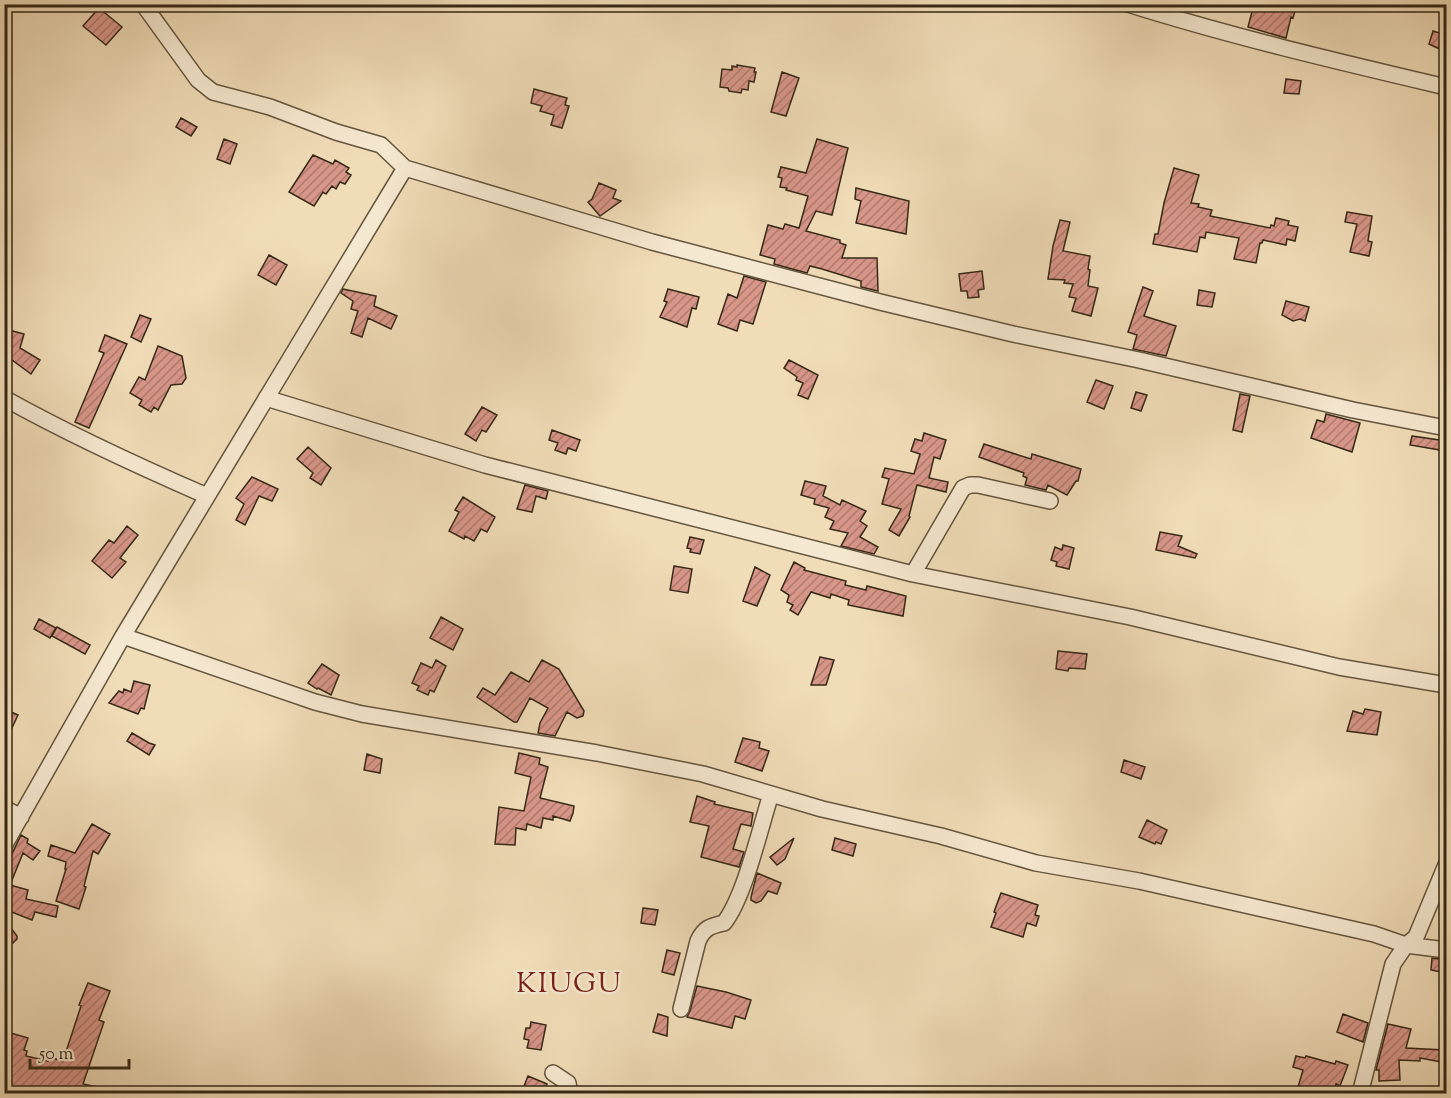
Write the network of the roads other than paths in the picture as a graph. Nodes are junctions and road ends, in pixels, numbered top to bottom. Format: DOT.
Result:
graph roads {
  1 [pos="143,4"];
  2 [pos="1128,4"];
  3 [pos="1446,87"];
  4 [pos="405,168"];
  5 [pos="4,398"];
  6 [pos="266,398"];
  7 [pos="1446,428"];
  8 [pos="207,496"];
  9 [pos="1050,501"];
  10 [pos="913,574"];
  11 [pos="123,636"];
  12 [pos="1446,685"];
  13 [pos="771,794"];
  14 [pos="4,808"];
  15 [pos="21,817"];
  16 [pos="4,846"];
  17 [pos="1446,865"];
  18 [pos="1406,945"];
  19 [pos="1446,950"];
  20 [pos="681,1009"];
  21 [pos="553,1073"];
  22 [pos="570,1094"];
  23 [pos="1360,1094"];
  1 -- 4 [label="street"];
  2 -- 3 [label="street"];
  4 -- 6 [label="street"];
  4 -- 7 [label="street"];
  5 -- 8 [label="street"];
  6 -- 8 [label="street"];
  6 -- 10 [label="street"];
  8 -- 11 [label="street"];
  9 -- 10 [label="street"];
  10 -- 12 [label="street"];
  11 -- 13 [label="street"];
  11 -- 15 [label="street"];
  13 -- 18 [label="street"];
  13 -- 20 [label="street"];
  14 -- 15 [label="street"];
  15 -- 16 [label="street"];
  17 -- 18 [label="street"];
  18 -- 19 [label="street"];
  18 -- 23 [label="street"];
  21 -- 22 [label="street"];
}
